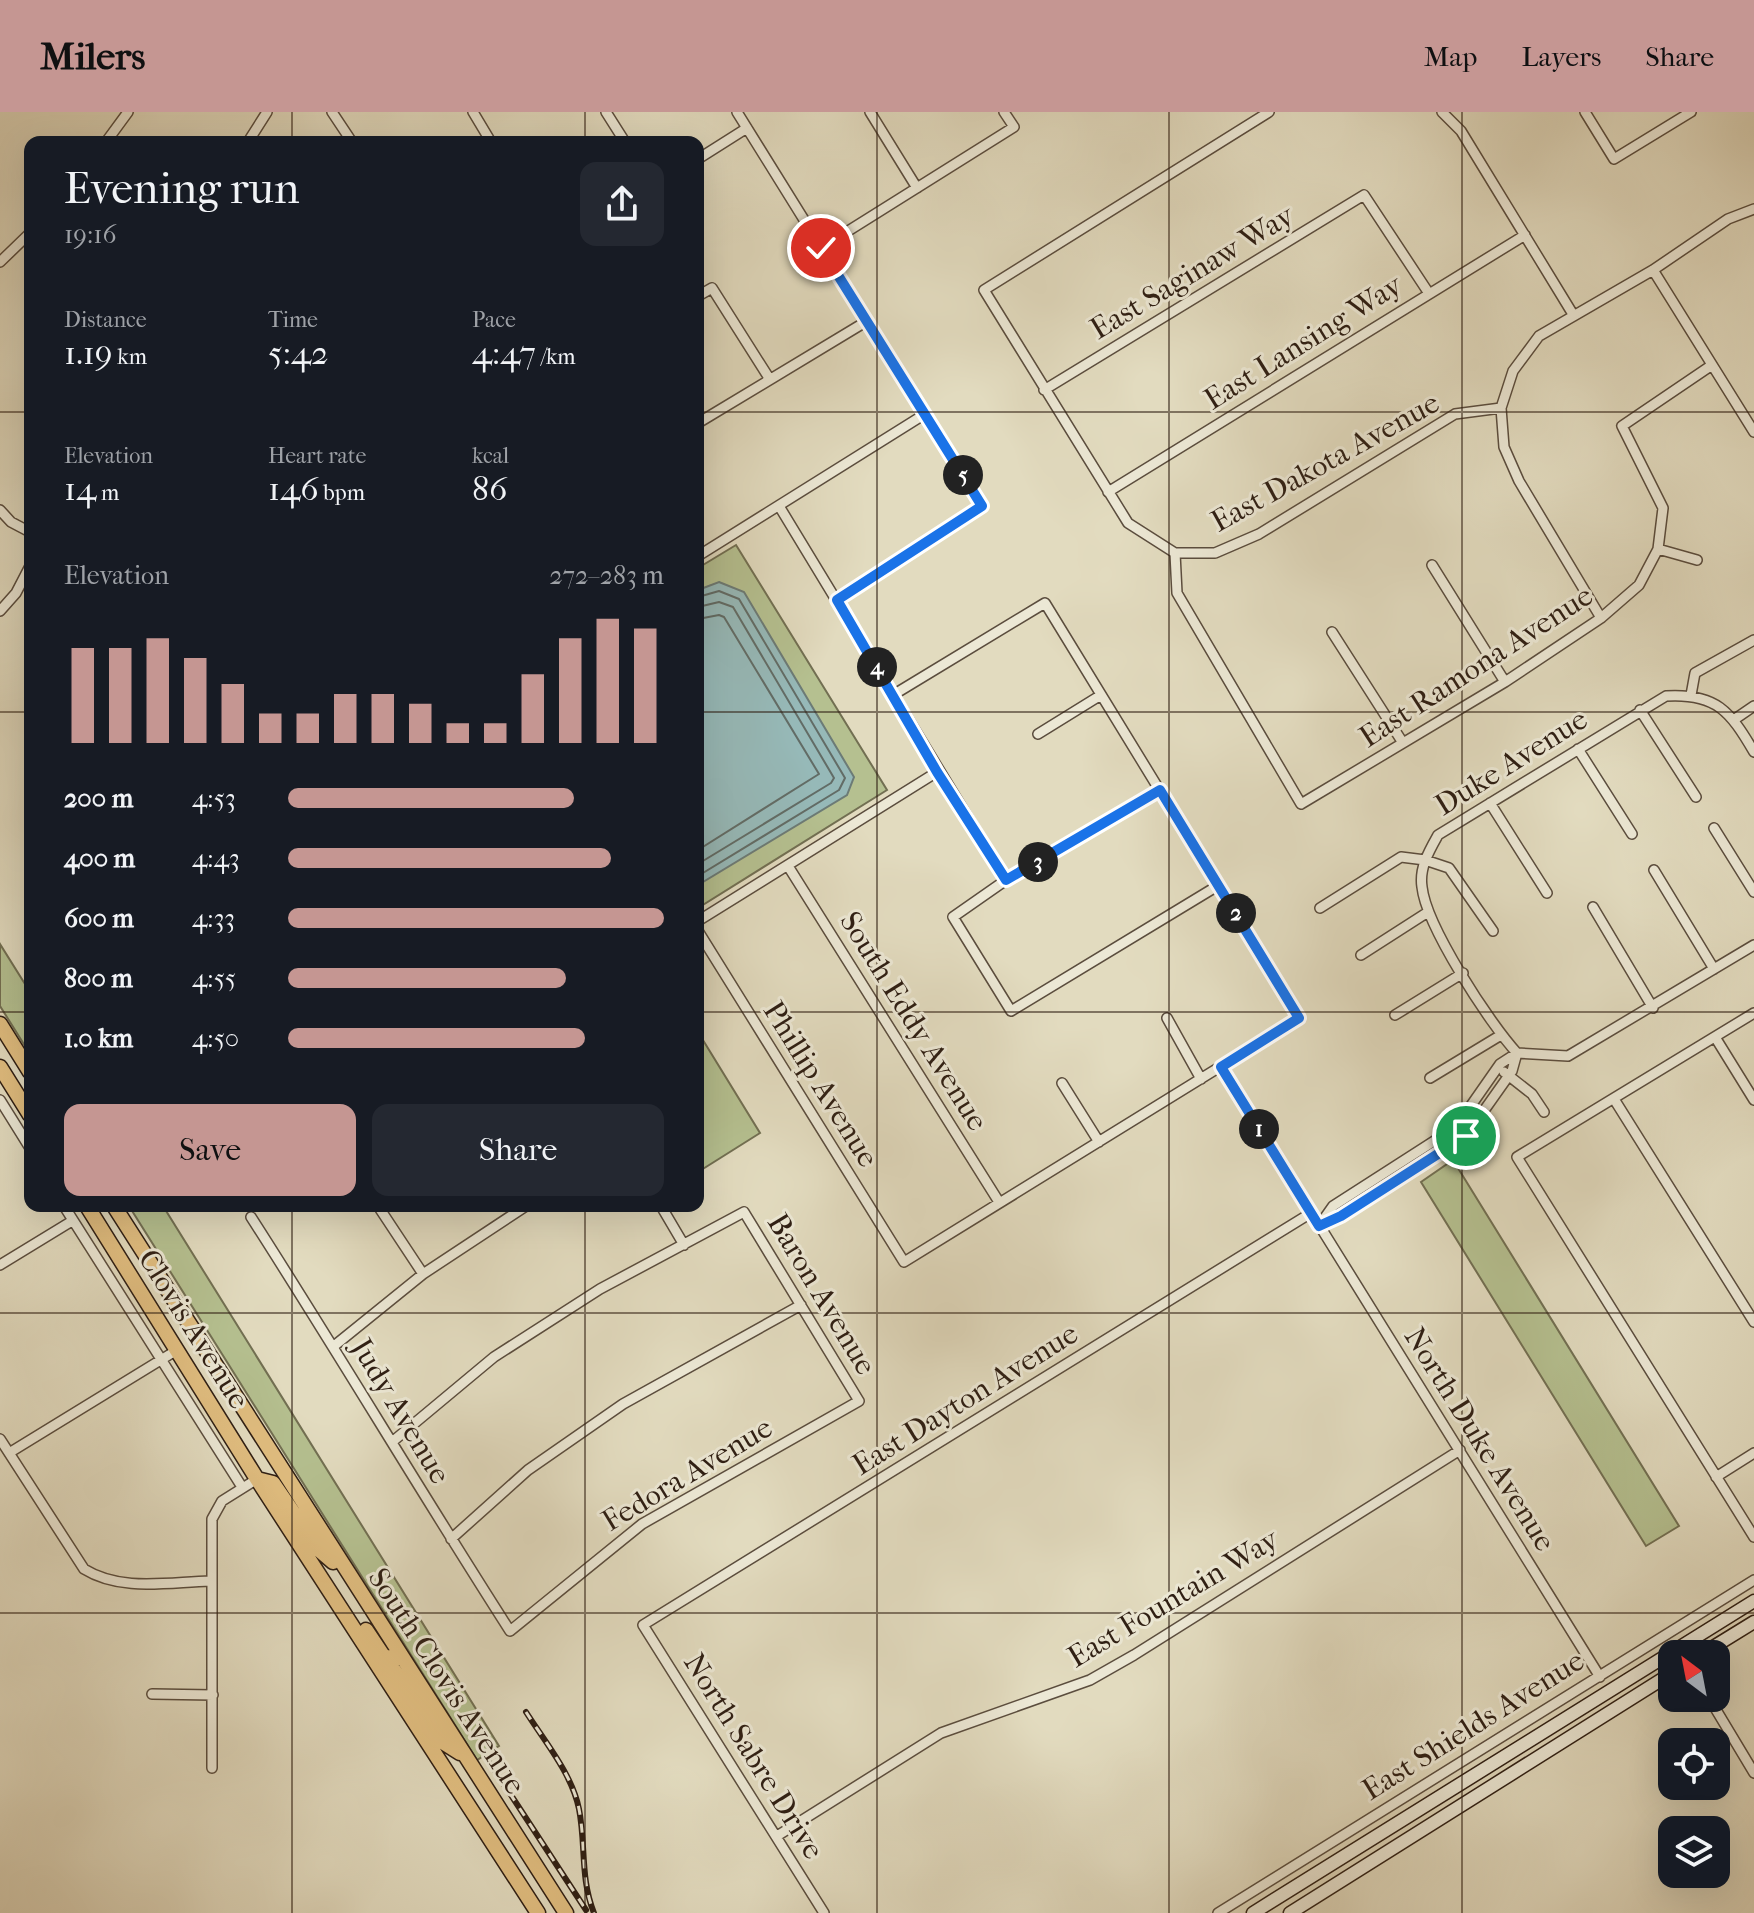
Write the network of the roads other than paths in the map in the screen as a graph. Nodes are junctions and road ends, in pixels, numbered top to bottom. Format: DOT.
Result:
graph roads {
  1 [pos="128,112"];
  2 [pos="267,112"];
  3 [pos="332,112"];
  4 [pos="473,112"];
  5 [pos="606,112"];
  6 [pos="737,112"];
  7 [pos="870,112"];
  8 [pos="1004,112"];
  9 [pos="1269,112"];
  10 [pos="1442,112"];
  11 [pos="1585,112"];
  12 [pos="1691,112"];
  13 [pos="747,128"];
  14 [pos="110,136"];
  15 [pos="252,136"];
  16 [pos="348,136"];
  17 [pos="487,136"];
  18 [pos="621,136"];
  19 [pos="704,155"];
  20 [pos="917,188"];
  21 [pos="1754,209"];
  22 [pos="1525,235"];
  23 [pos="24,239"];
  24 [pos="821,248"];
  25 [pos="0,262"];
  26 [pos="1653,270"];
  27 [pos="1428,292"];
  28 [pos="704,293"];
  29 [pos="1574,316"];
  30 [pos="867,321"];
  31 [pos="1712,365"];
  32 [pos="769,378"];
  33 [pos="1044,390"];
  34 [pos="1501,408"];
  35 [pos="925,414"];
  36 [pos="704,419"];
  37 [pos="1754,432"];
  38 [pos="1108,492"];
  39 [pos="779,506"];
  40 [pos="0,510"];
  41 [pos="24,529"];
  42 [pos="1658,549"];
  43 [pos="704,552"];
  44 [pos="1175,553"];
  45 [pos="1697,560"];
  46 [pos="1432,565"];
  47 [pos="24,578"];
  48 [pos="837,600"];
  49 [pos="0,611"];
  50 [pos="1601,618"];
  51 [pos="1332,632"];
  52 [pos="1754,640"];
  53 [pos="1505,682"];
  54 [pos="893,695"];
  55 [pos="1101,695"];
  56 [pos="1691,695"];
  57 [pos="1754,706"];
  58 [pos="1640,710"];
  59 [pos="1735,719"];
  60 [pos="1038,734"];
  61 [pos="1403,743"];
  62 [pos="1578,749"];
  63 [pos="1754,752"];
  64 [pos="937,772"];
  65 [pos="1160,790"];
  66 [pos="1696,797"];
  67 [pos="1490,803"];
  68 [pos="1714,828"];
  69 [pos="1632,834"];
  70 [pos="1425,860"];
  71 [pos="788,866"];
  72 [pos="1654,870"];
  73 [pos="1006,880"];
  74 [pos="1219,885"];
  75 [pos="1754,892"];
  76 [pos="1547,893"];
  77 [pos="1593,907"];
  78 [pos="1320,908"];
  79 [pos="1428,912"];
  80 [pos="704,917"];
  81 [pos="1493,931"];
  82 [pos="704,941"];
  83 [pos="1754,945"];
  84 [pos="1361,955"];
  85 [pos="1714,969"];
  86 [pos="1463,973"];
  87 [pos="1653,1008"];
  88 [pos="1754,1013"];
  89 [pos="1395,1015"];
  90 [pos="1167,1018"];
  91 [pos="0,1024"];
  92 [pos="1501,1035"];
  93 [pos="1715,1037"];
  94 [pos="1517,1053"];
  95 [pos="24,1062"];
  96 [pos="0,1067"];
  97 [pos="1221,1067"];
  98 [pos="1498,1068"];
  99 [pos="1509,1075"];
  100 [pos="1430,1078"];
  101 [pos="1201,1079"];
  102 [pos="1062,1083"];
  103 [pos="1614,1099"];
  104 [pos="0,1100"];
  105 [pos="1754,1100"];
  106 [pos="24,1105"];
  107 [pos="3,1112"];
  108 [pos="1544,1112"];
  109 [pos="24,1140"];
  110 [pos="1099,1142"];
  111 [pos="999,1202"];
  112 [pos="67,1212"];
  113 [pos="93,1212"];
  114 [pos="118,1212"];
  115 [pos="382,1212"];
  116 [pos="516,1212"];
  117 [pos="665,1212"];
  118 [pos="1311,1213"];
  119 [pos="251,1217"];
  120 [pos="72,1221"];
  121 [pos="1319,1226"];
  122 [pos="684,1245"];
  123 [pos="0,1265"];
  124 [pos="423,1274"];
  125 [pos="801,1305"];
  126 [pos="1754,1322"];
  127 [pos="334,1346"];
  128 [pos="177,1350"];
  129 [pos="162,1359"];
  130 [pos="859,1401"];
  131 [pos="0,1439"];
  132 [pos="392,1442"];
  133 [pos="1460,1450"];
  134 [pos="9,1453"];
  135 [pos="1754,1453"];
  136 [pos="283,1476"];
  137 [pos="1716,1477"];
  138 [pos="257,1479"];
  139 [pos="242,1487"];
  140 [pos="1754,1537"];
  141 [pos="451,1539"];
  142 [pos="343,1568"];
  143 [pos="1754,1580"];
  144 [pos="210,1581"];
  145 [pos="337,1601"];
  146 [pos="1754,1601"];
  147 [pos="1754,1622"];
  148 [pos="643,1625"];
  149 [pos="510,1631"];
  150 [pos="1668,1634"];
  151 [pos="1672,1640"];
  152 [pos="1697,1640"];
  153 [pos="1725,1640"];
  154 [pos="401,1658"];
  155 [pos="1658,1665"];
  156 [pos="381,1669"];
  157 [pos="1600,1677"];
  158 [pos="1658,1682"];
  159 [pos="152,1694"];
  160 [pos="213,1695"];
  161 [pos="1717,1712"];
  162 [pos="464,1755"];
  163 [pos="212,1768"];
  164 [pos="1754,1773"];
  165 [pos="777,1836"];
  166 [pos="538,1913"];
  167 [pos="566,1913"];
  168 [pos="824,1913"];
  169 [pos="1218,1913"];
  170 [pos="1253,1913"];
  171 [pos="1290,1913"];
  1 -- 14 [label="street"];
  2 -- 15 [label="street"];
  3 -- 16 [label="street"];
  4 -- 17 [label="street"];
  5 -- 18 [label="street"];
  6 -- 13 [label="street"];
  7 -- 20 [label="street"];
  8 -- 20 [label="street"];
  9 -- 33 [label="street"];
  10 -- 22 [label="street"];
  11 -- 12 [label="street"];
  13 -- 19 [label="street"];
  13 -- 24 [label="street"];
  20 -- 24 [label="street"];
  21 -- 26 [label="street"];
  22 -- 27 [label="street, East Lansing Way"];
  22 -- 29 [label="street"];
  23 -- 25 [label="street"];
  24 -- 30 [label="street"];
  26 -- 29 [label="street"];
  26 -- 31 [label="street"];
  27 -- 33 [label="street, East Saginaw Way"];
  27 -- 38 [label="street, East Lansing Way"];
  28 -- 32 [label="street"];
  29 -- 34 [label="street"];
  30 -- 32 [label="street"];
  30 -- 35 [label="street"];
  31 -- 37 [label="street"];
  31 -- 42 [label="street, East Ramona Avenue"];
  32 -- 36 [label="street"];
  33 -- 38 [label="street"];
  34 -- 44 [label="street, East Dakota Avenue"];
  34 -- 50 [label="street"];
  35 -- 39 [label="street"];
  35 -- 48 [label="street"];
  38 -- 44 [label="street"];
  39 -- 43 [label="street"];
  39 -- 48 [label="street"];
  40 -- 41 [label="street"];
  42 -- 45 [label="street"];
  42 -- 50 [label="street, East Ramona Avenue"];
  44 -- 61 [label="street, East Ramona Avenue"];
  46 -- 53 [label="street"];
  47 -- 49 [label="street"];
  48 -- 54 [label="street"];
  50 -- 53 [label="street, East Ramona Avenue"];
  51 -- 61 [label="street"];
  52 -- 56 [label="street"];
  53 -- 61 [label="street, East Ramona Avenue"];
  54 -- 55 [label="street"];
  54 -- 64 [label="street"];
  55 -- 60 [label="street"];
  55 -- 65 [label="street"];
  56 -- 58 [label="street, Duke Avenue"];
  56 -- 59 [label="street"];
  57 -- 59 [label="street"];
  58 -- 62 [label="street, Duke Avenue"];
  58 -- 66 [label="street"];
  59 -- 63 [label="street"];
  62 -- 67 [label="street, Duke Avenue"];
  62 -- 69 [label="street"];
  64 -- 71 [label="street"];
  64 -- 73 [label="street"];
  65 -- 73 [label="street"];
  65 -- 74 [label="street"];
  67 -- 70 [label="street, Duke Avenue"];
  67 -- 76 [label="street"];
  68 -- 75 [label="street"];
  70 -- 78 [label="street"];
  70 -- 79 [label="street, Duke Avenue"];
  70 -- 81 [label="street"];
  71 -- 80 [label="street"];
  71 -- 111 [label="street, South Eddy Avenue"];
  72 -- 85 [label="street"];
  73 -- 74 [label="street"];
  74 -- 97 [label="street"];
  77 -- 87 [label="street"];
  79 -- 84 [label="street"];
  79 -- 86 [label="street, Duke Avenue"];
  82 -- 111 [label="street, Phillip Avenue"];
  83 -- 85 [label="street"];
  85 -- 87 [label="street"];
  86 -- 89 [label="street"];
  86 -- 92 [label="street, Duke Avenue"];
  87 -- 94 [label="street"];
  88 -- 93 [label="street"];
  90 -- 101 [label="street"];
  91 -- 95 [label="main road"];
  92 -- 94 [label="street, Duke Avenue"];
  92 -- 100 [label="street"];
  93 -- 103 [label="street"];
  93 -- 105 [label="street"];
  94 -- 98 [label="street"];
  94 -- 99 [label="street"];
  96 -- 106 [label="main road"];
  97 -- 101 [label="street"];
  97 -- 118 [label="street, North Duke Avenue"];
  98 -- 99 [label="street"];
  98 -- 121 [label="street"];
  99 -- 108 [label="street"];
  99 -- 121 [label="street"];
  101 -- 110 [label="street"];
  102 -- 110 [label="street"];
  103 -- 126 [label="street"];
  103 -- 137 [label="street"];
  104 -- 107 [label="street"];
  107 -- 109 [label="street"];
  110 -- 111 [label="street"];
  112 -- 120 [label="street"];
  113 -- 128 [label="main road, Clovis Avenue"];
  114 -- 136 [label="main road, Clovis Avenue"];
  115 -- 124 [label="street"];
  116 -- 124 [label="street"];
  117 -- 122 [label="street"];
  118 -- 121 [label="street, North Duke Avenue"];
  118 -- 148 [label="street, East Dayton Avenue"];
  119 -- 127 [label="street, Judy Avenue"];
  120 -- 123 [label="street"];
  120 -- 129 [label="street"];
  121 -- 133 [label="street, North Duke Avenue"];
  122 -- 125 [label="street, Baron Avenue"];
  122 -- 132 [label="street"];
  124 -- 127 [label="street"];
  125 -- 130 [label="street, Baron Avenue"];
  125 -- 141 [label="street"];
  127 -- 132 [label="street, Judy Avenue"];
  128 -- 129 [label="street"];
  128 -- 138 [label="main road, Clovis Avenue"];
  129 -- 134 [label="street"];
  129 -- 139 [label="street"];
  130 -- 149 [label="street, Fedora Avenue"];
  131 -- 134 [label="street"];
  132 -- 141 [label="street, Judy Avenue"];
  133 -- 157 [label="street, North Duke Avenue"];
  133 -- 165 [label="street, East Fountain Way"];
  134 -- 144 [label="street"];
  135 -- 137 [label="street"];
  136 -- 142 [label="main road, South Clovis Avenue"];
  137 -- 140 [label="street"];
  138 -- 139 [label="street"];
  138 -- 142 [label="main road"];
  138 -- 145 [label="main road, South Clovis Avenue"];
  139 -- 144 [label="street"];
  141 -- 149 [label="street, Judy Avenue"];
  142 -- 154 [label="main road, South Clovis Avenue"];
  143 -- 150 [label="street, East Shields Avenue"];
  144 -- 160 [label="street"];
  145 -- 154 [label="main road"];
  145 -- 156 [label="main road, South Clovis Avenue"];
  146 -- 152 [label="main road, East Shields Avenue"];
  147 -- 153 [label="main road"];
  148 -- 165 [label="street, North Sabre Drive"];
  150 -- 151 [label="street"];
  150 -- 157 [label="street, East Shields Avenue"];
  154 -- 162 [label="main road, South Clovis Avenue"];
  155 -- 170 [label="main road, East Shields Avenue"];
  156 -- 162 [label="main road"];
  156 -- 166 [label="main road, South Clovis Avenue"];
  157 -- 169 [label="street, East Shields Avenue"];
  158 -- 171 [label="main road, East Shields Avenue"];
  159 -- 160 [label="street"];
  160 -- 163 [label="street"];
  161 -- 164 [label="street"];
  162 -- 167 [label="main road, South Clovis Avenue"];
  165 -- 168 [label="street, North Sabre Drive"];
}
